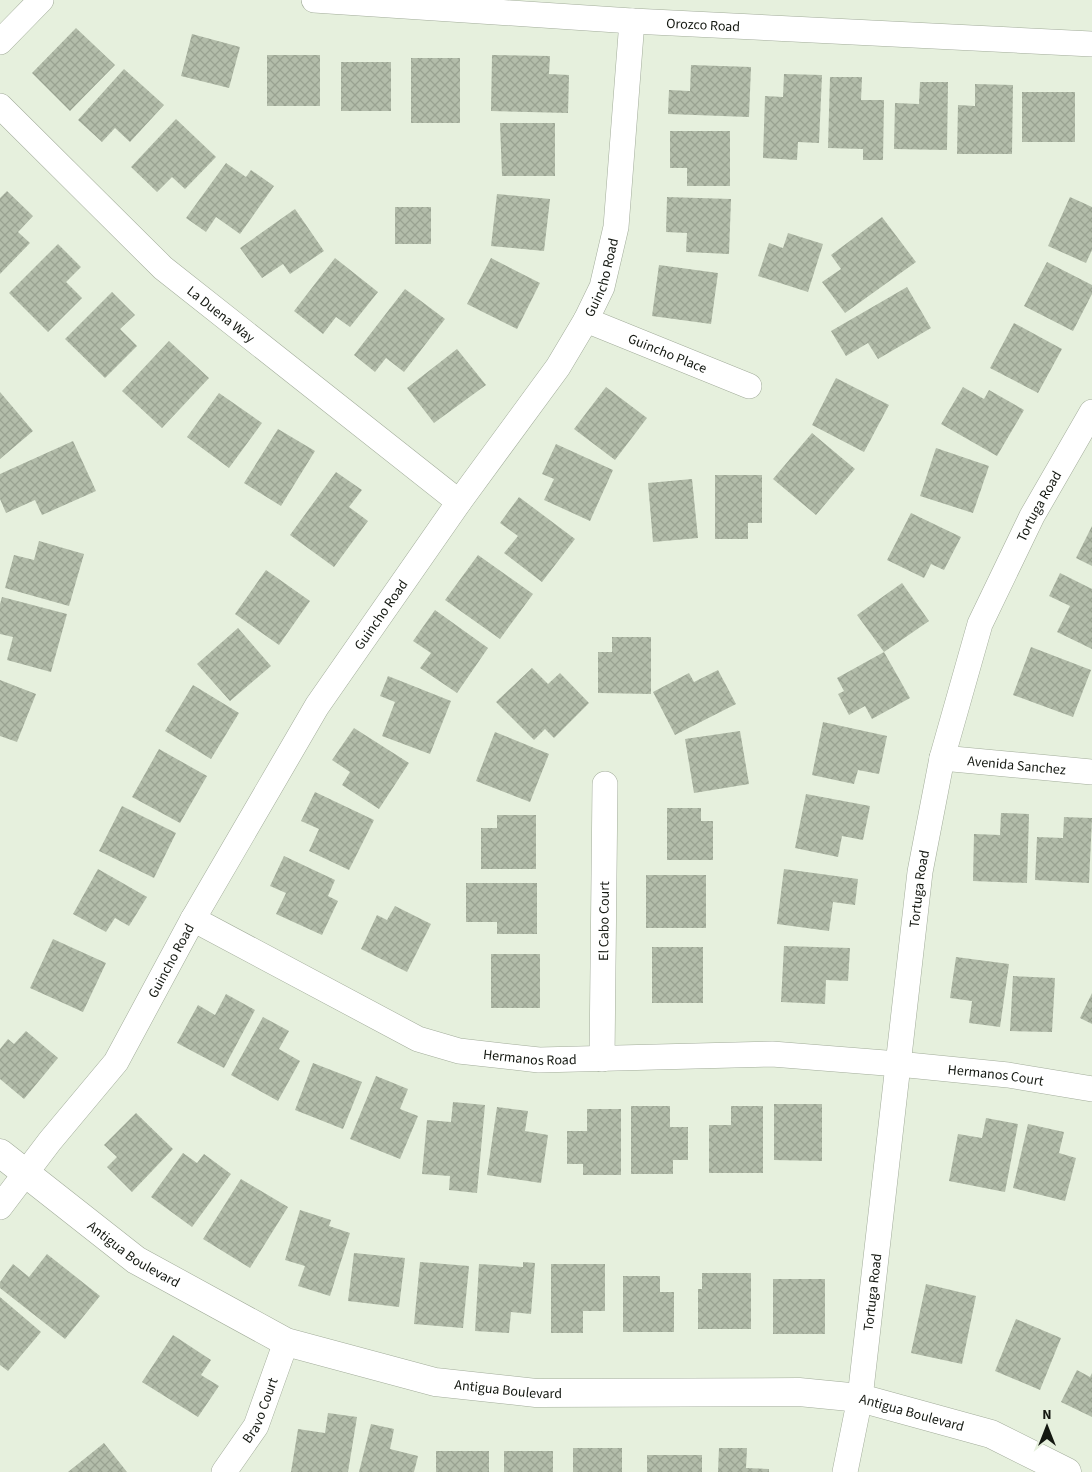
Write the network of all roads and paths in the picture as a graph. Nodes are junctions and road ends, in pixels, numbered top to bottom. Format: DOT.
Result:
graph roads {
  1 [pos="41,0"];
  2 [pos="314,0"];
  3 [pos="632,21"];
  4 [pos="0,42"];
  5 [pos="1092,44"];
  6 [pos="0,106"];
  7 [pos="586,320"];
  8 [pos="749,386"];
  9 [pos="1092,412"];
  10 [pos="459,502"];
  11 [pos="942,758"];
  12 [pos="1092,772"];
  13 [pos="605,784"];
  14 [pos="193,919"];
  15 [pos="602,1059"];
  16 [pos="898,1064"];
  17 [pos="1092,1089"];
  18 [pos="0,1152"];
  19 [pos="26,1172"];
  20 [pos="0,1207"];
  21 [pos="286,1342"];
  22 [pos="860,1398"];
  23 [pos="224,1472"];
  24 [pos="845,1472"];
  25 [pos="1067,1472"];
  1 -- 4 [label="street"];
  2 -- 3 [label="street, Orozco Road"];
  3 -- 5 [label="street, Orozco Road"];
  3 -- 7 [label="street, Guincho Road"];
  6 -- 10 [label="street, La Duena Way"];
  7 -- 8 [label="street, Guincho Place"];
  7 -- 10 [label="street, Guincho Road"];
  9 -- 11 [label="street, Tortuga Road"];
  10 -- 14 [label="street, Guincho Road"];
  11 -- 12 [label="street, Avenida Sanchez"];
  11 -- 16 [label="street, Tortuga Road"];
  13 -- 15 [label="street, El Cabo Court"];
  14 -- 15 [label="street, Hermanos Road"];
  14 -- 19 [label="street, Guincho Road"];
  15 -- 16 [label="street, Hermanos Road"];
  16 -- 17 [label="street, Hermanos Court"];
  16 -- 22 [label="street, Tortuga Road"];
  18 -- 19 [label="street, Antigua Boulevard"];
  19 -- 20 [label="street, Guincho Road"];
  19 -- 21 [label="street, Antigua Boulevard"];
  21 -- 22 [label="street, Antigua Boulevard"];
  21 -- 23 [label="street, Bravo Court"];
  22 -- 24 [label="street, Tortuga Road"];
  22 -- 25 [label="street, Antigua Boulevard"];
}
